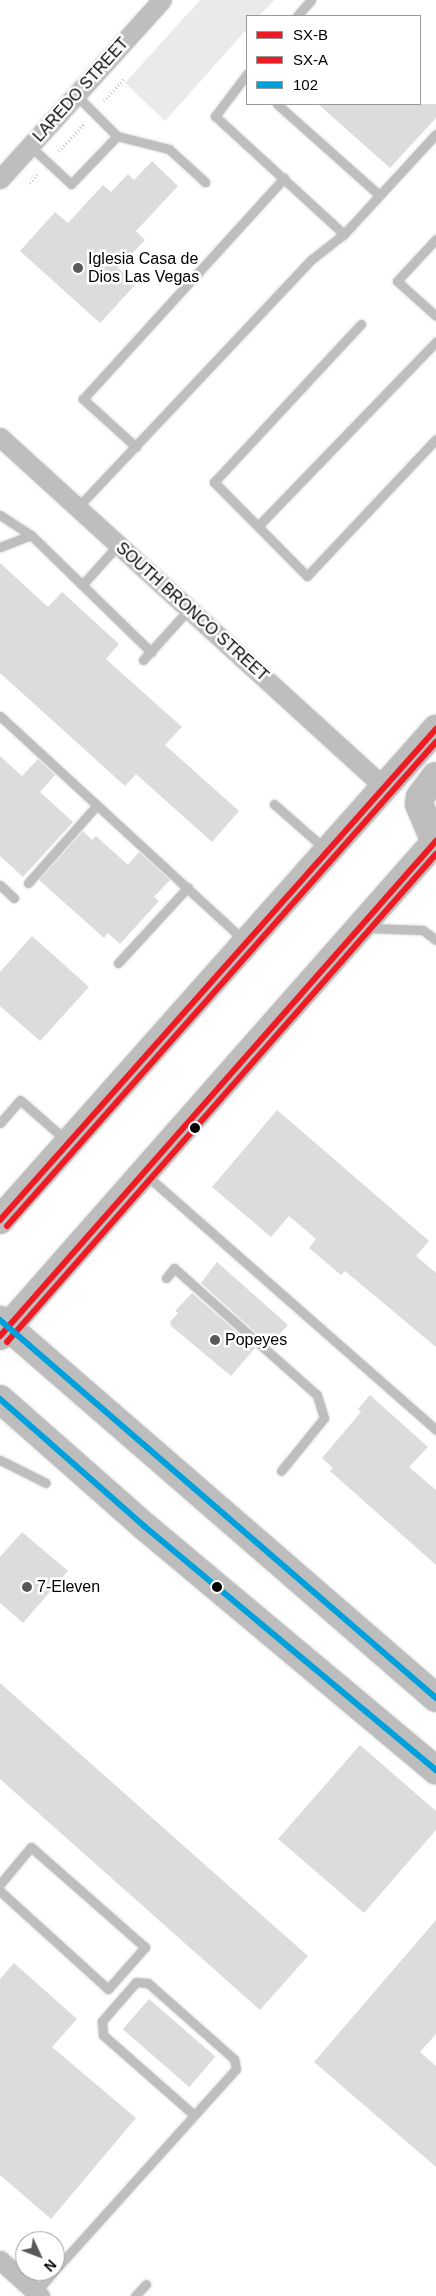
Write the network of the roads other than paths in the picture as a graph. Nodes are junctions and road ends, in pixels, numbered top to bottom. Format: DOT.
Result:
graph roads {
  1 [pos="162,0"];
  2 [pos="311,0"];
  3 [pos="298,15"];
  4 [pos="246,77"];
  5 [pos="76,95"];
  6 [pos="278,105"];
  7 [pos="436,134"];
  8 [pos="117,136"];
  9 [pos="30,146"];
  10 [pos="284,178"];
  11 [pos="0,179"];
  12 [pos="204,182"];
  13 [pos="379,195"];
  14 [pos="344,234"];
  15 [pos="436,239"];
  16 [pos="436,316"];
  17 [pos="361,324"];
  18 [pos="436,342"];
  19 [pos="0,438"];
  20 [pos="436,439"];
  21 [pos="136,447"];
  22 [pos="78,507"];
  23 [pos="0,515"];
  24 [pos="259,525"];
  25 [pos="31,535"];
  26 [pos="118,545"];
  27 [pos="0,547"];
  28 [pos="82,585"];
  29 [pos="189,609"];
  30 [pos="151,652"];
  31 [pos="143,660"];
  32 [pos="0,716"];
  33 [pos="436,729"];
  34 [pos="436,776"];
  35 [pos="384,787"];
  36 [pos="97,804"];
  37 [pos="274,804"];
  38 [pos="436,843"];
  39 [pos="327,850"];
  40 [pos="28,883"];
  41 [pos="0,885"];
  42 [pos="188,887"];
  43 [pos="14,898"];
  44 [pos="359,928"];
  45 [pos="436,940"];
  46 [pos="246,942"];
  47 [pos="118,963"];
  48 [pos="0,1123"];
  49 [pos="69,1142"];
  50 [pos="143,1172"];
  51 [pos="7,1208"];
  52 [pos="166,1278"];
  53 [pos="3,1328"];
  54 [pos="0,1399"];
  55 [pos="436,1430"];
  56 [pos="0,1460"];
  57 [pos="281,1471"];
  58 [pos="46,1483"];
  59 [pos="436,1698"];
  60 [pos="436,1770"];
  61 [pos="0,1884"];
  62 [pos="0,1891"];
  63 [pos="194,2115"];
  64 [pos="0,2260"];
  65 [pos="65,2260"];
  66 [pos="48,2281"];
  67 [pos="146,2284"];
  68 [pos="38,2294"];
  69 [pos="134,2296"];
  1 -- 5 [label="street, LAREDO STREET"];
  2 -- 3 [label="lane"];
  4 -- 10 [label="lane"];
  5 -- 8 [label="lane"];
  5 -- 9 [label="street, LAREDO STREET"];
  6 -- 13 [label="lane"];
  7 -- 13 [label="lane"];
  8 -- 9 [label="lane"];
  8 -- 12 [label="lane"];
  9 -- 11 [label="street, LAREDO STREET"];
  10 -- 14 [label="lane"];
  10 -- 21 [label="lane"];
  13 -- 14 [label="lane"];
  14 -- 21 [label="lane"];
  15 -- 16 [label="lane"];
  17 -- 24 [label="lane"];
  18 -- 24 [label="lane"];
  19 -- 22 [label="street, SOUTH BRONCO STREET"];
  20 -- 24 [label="lane"];
  21 -- 22 [label="lane"];
  22 -- 26 [label="street, SOUTH BRONCO STREET"];
  23 -- 25 [label="lane"];
  25 -- 27 [label="lane"];
  25 -- 28 [label="lane"];
  26 -- 28 [label="lane"];
  26 -- 29 [label="street, SOUTH BRONCO STREET"];
  28 -- 30 [label="lane"];
  29 -- 30 [label="lane"];
  29 -- 35 [label="street, SOUTH BRONCO STREET"];
  30 -- 31 [label="lane"];
  32 -- 36 [label="lane"];
  33 -- 35 [label="main road"];
  34 -- 38 [label="main road"];
  35 -- 39 [label="main road"];
  36 -- 40 [label="lane"];
  36 -- 42 [label="lane"];
  37 -- 39 [label="lane"];
  38 -- 44 [label="main road"];
  39 -- 46 [label="main road"];
  41 -- 43 [label="lane"];
  42 -- 46 [label="lane"];
  42 -- 47 [label="lane"];
  44 -- 45 [label="lane"];
  44 -- 50 [label="main road"];
  46 -- 49 [label="main road"];
  48 -- 49 [label="lane"];
  49 -- 51 [label="main road"];
  50 -- 53 [label="main road"];
  50 -- 55 [label="lane"];
  52 -- 57 [label="lane"];
  53 -- 59 [label="main road"];
  54 -- 60 [label="main road"];
  56 -- 58 [label="lane"];
  61 -- 62 [label="lane"];
  63 -- 63 [label="lane"];
  63 -- 65 [label="lane"];
  64 -- 68 [label="street"];
  66 -- 68 [label="lane"];
  67 -- 69 [label="lane"];
}
